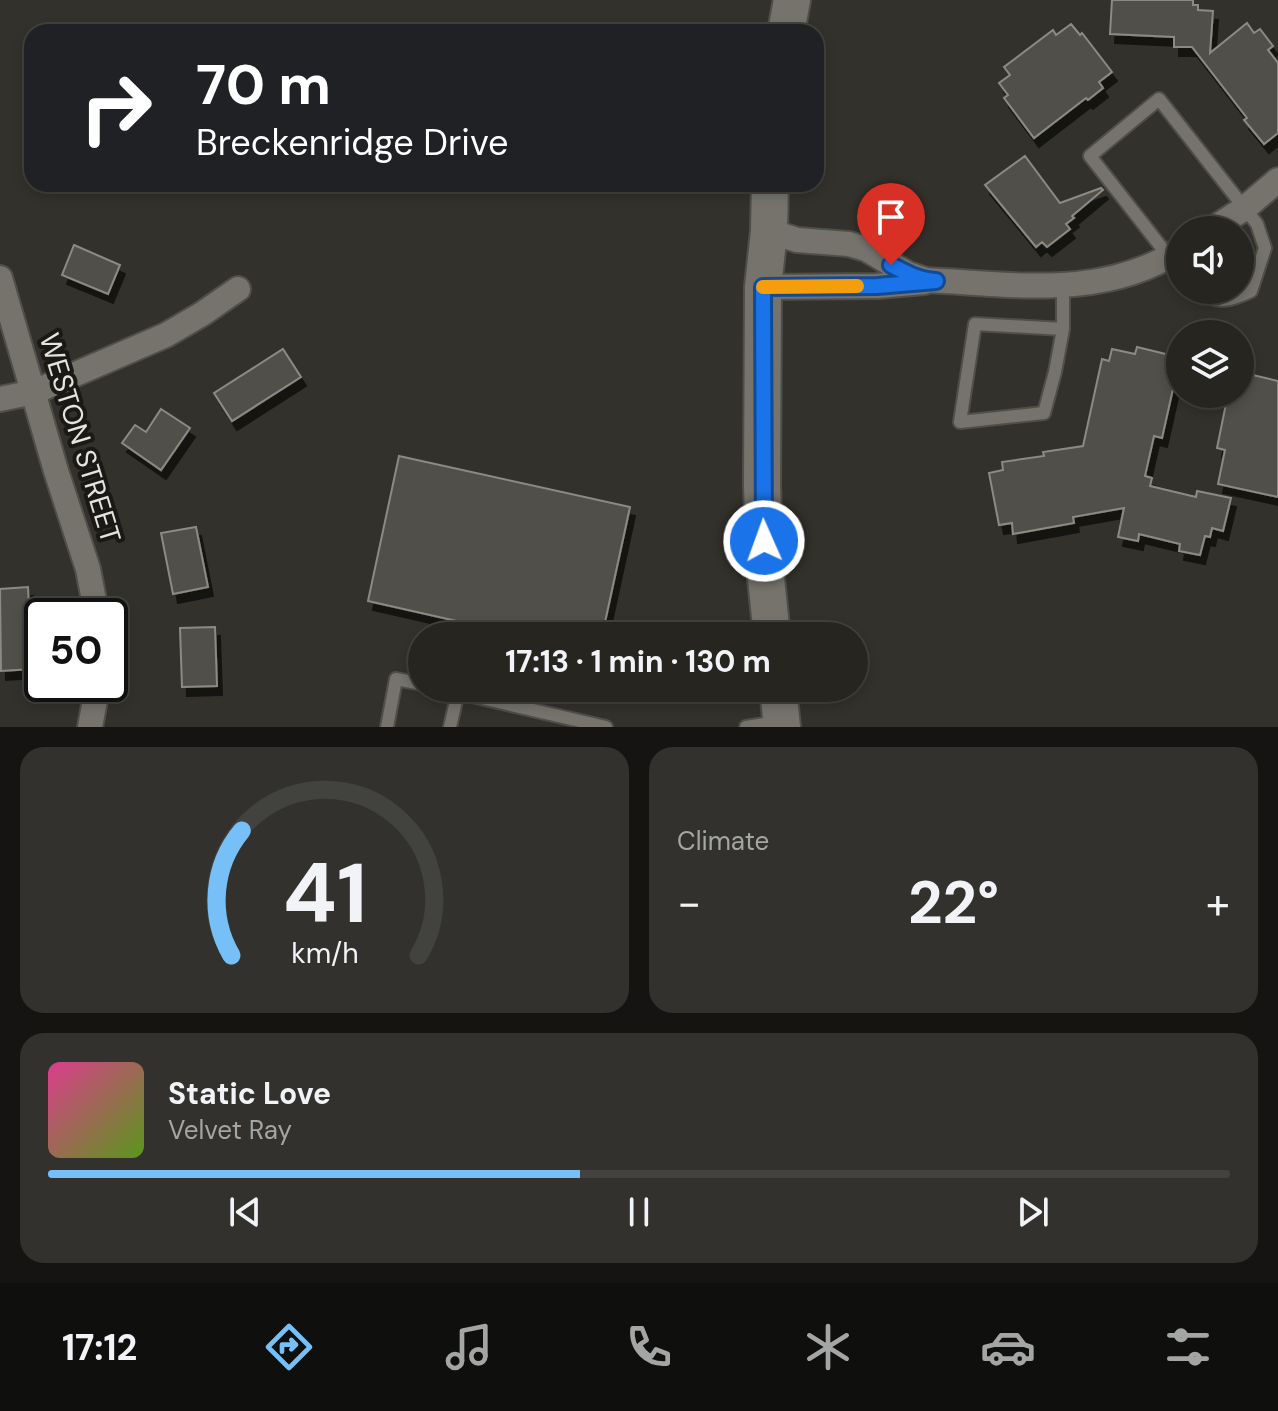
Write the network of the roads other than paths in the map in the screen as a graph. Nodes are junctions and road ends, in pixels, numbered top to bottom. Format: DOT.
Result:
graph roads {
  1 [pos="792,0"];
  2 [pos="788,24"];
  3 [pos="1278,180"];
  4 [pos="770,192"];
  5 [pos="1245,208"];
  6 [pos="1233,216"];
  7 [pos="1251,216"];
  8 [pos="1254,220"];
  9 [pos="769,231"];
  10 [pos="1166,247"];
  11 [pos="1166,262"];
  12 [pos="0,278"];
  13 [pos="936,281"];
  14 [pos="1254,282"];
  15 [pos="1063,286"];
  16 [pos="763,287"];
  17 [pos="238,289"];
  18 [pos="1063,329"];
  19 [pos="34,392"];
  20 [pos="0,399"];
  21 [pos="94,598"];
  22 [pos="771,622"];
  23 [pos="408,681"];
  24 [pos="95,702"];
  25 [pos="456,702"];
  26 [pos="500,702"];
  27 [pos="780,712"];
  28 [pos="90,727"];
  29 [pos="387,727"];
  30 [pos="450,727"];
  31 [pos="606,727"];
  32 [pos="746,727"];
  1 -- 2 [label="main road"];
  3 -- 5 [label="street"];
  4 -- 9 [label="main road"];
  5 -- 6 [label="street"];
  5 -- 7 [label="lane"];
  5 -- 10 [label="lane"];
  8 -- 14 [label="lane"];
  9 -- 13 [label="street"];
  9 -- 16 [label="main road"];
  11 -- 15 [label="street"];
  12 -- 19 [label="street, WESTON STREET"];
  13 -- 15 [label="street"];
  13 -- 16 [label="street"];
  15 -- 18 [label="lane"];
  16 -- 22 [label="main road"];
  17 -- 19 [label="street"];
  18 -- 18 [label="lane"];
  19 -- 20 [label="street"];
  19 -- 21 [label="street, WESTON STREET"];
  23 -- 29 [label="lane"];
  24 -- 28 [label="street"];
  25 -- 30 [label="lane"];
  26 -- 31 [label="lane"];
  27 -- 32 [label="lane"];
}
